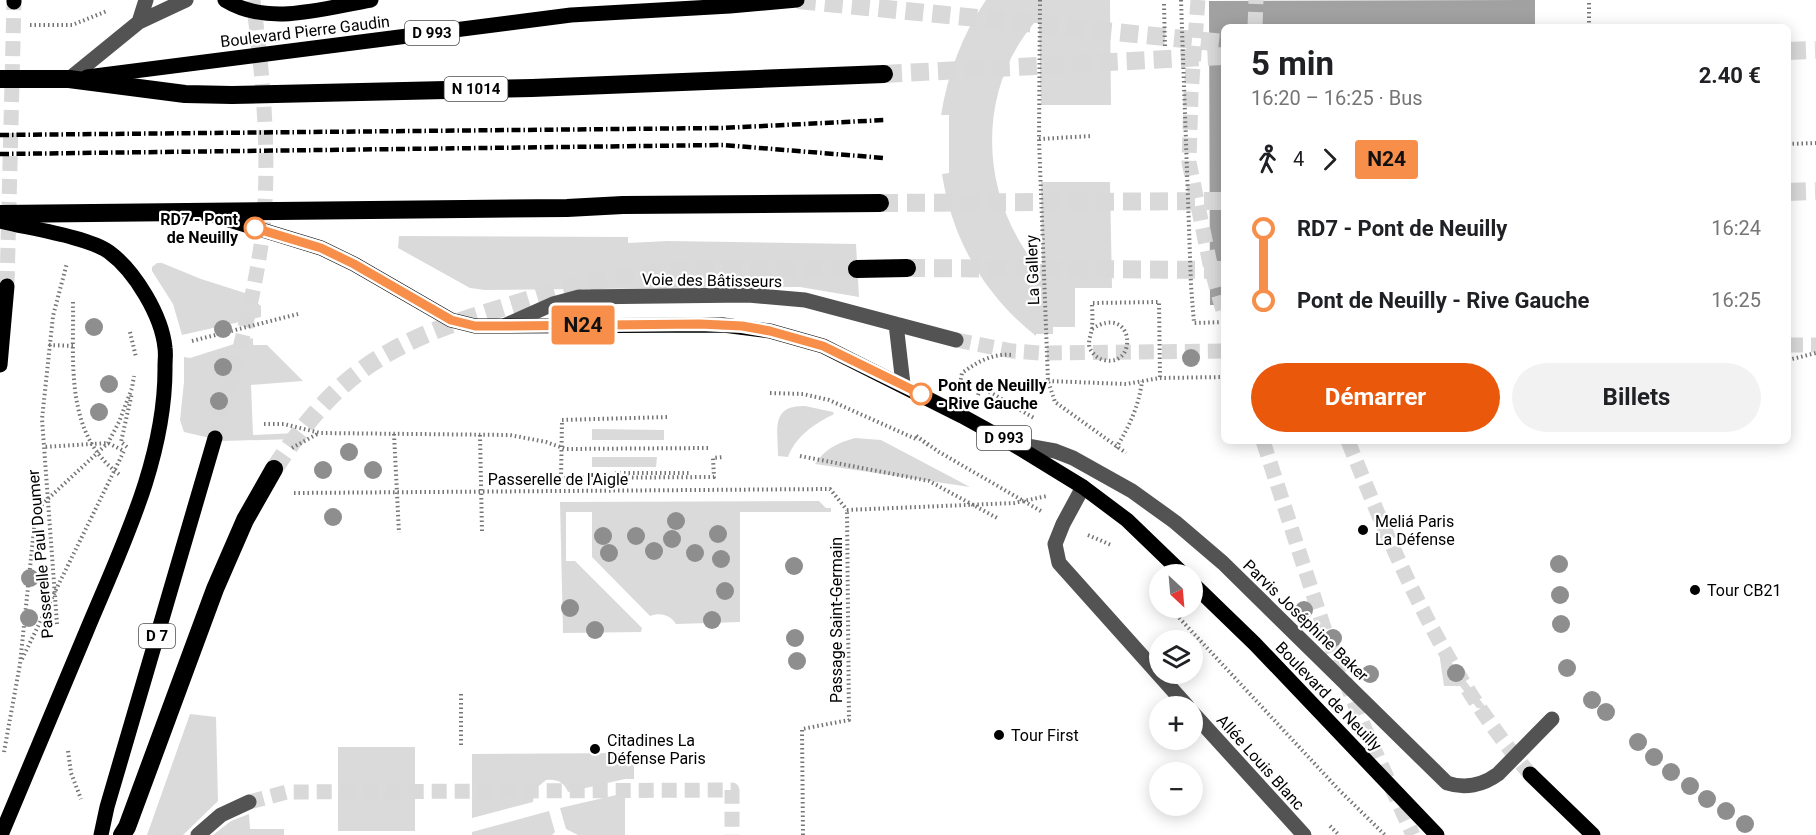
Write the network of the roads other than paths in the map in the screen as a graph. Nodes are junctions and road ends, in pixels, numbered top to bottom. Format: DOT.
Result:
graph roads {
  1 [pos="146,0"];
  2 [pos="186,0"];
  3 [pos="225,0"];
  4 [pos="371,0"];
  5 [pos="797,0"];
  6 [pos="139,22"];
  7 [pos="884,74"];
  8 [pos="0,79"];
  9 [pos="69,79"];
  10 [pos="879,203"];
  11 [pos="204,212"];
  12 [pos="0,214"];
  13 [pos="0,221"];
  14 [pos="907,268"];
  15 [pos="858,269"];
  16 [pos="7,286"];
  17 [pos="896,324"];
  18 [pos="504,326"];
  19 [pos="956,340"];
  20 [pos="0,365"];
  21 [pos="903,384"];
  22 [pos="215,438"];
  23 [pos="1011,442"];
  24 [pos="274,469"];
  25 [pos="1083,487"];
  26 [pos="1173,564"];
  27 [pos="1203,594"];
  28 [pos="1178,696"];
  29 [pos="1552,719"];
  30 [pos="1203,724"];
  31 [pos="1530,774"];
  32 [pos="249,802"];
  33 [pos="1,835"];
  34 [pos="101,835"];
  35 [pos="122,835"];
  36 [pos="198,835"];
  37 [pos="1304,835"];
  38 [pos="1437,835"];
  39 [pos="1593,835"];
  1 -- 6 [label="street"];
  2 -- 6 [label="street"];
  3 -- 4 [label="main road"];
  5 -- 9 [label="main road, Boulevard Pierre Gaudin / D 993"];
  6 -- 9 [label="street"];
  7 -- 9 [label="highway, N 1014"];
  8 -- 9 [label="highway"];
  10 -- 11 [label="highway"];
  11 -- 12 [label="highway"];
  11 -- 18 [label="main road, D 993"];
  13 -- 33 [label="main road"];
  14 -- 15 [label="highway"];
  16 -- 20 [label="main road"];
  17 -- 18 [label="street, Voie des Bâtisseurs"];
  17 -- 19 [label="street, Voie des Bâtisseurs"];
  17 -- 21 [label="street"];
  18 -- 21 [label="main road, D 993"];
  21 -- 23 [label="main road, D 993"];
  22 -- 34 [label="main road, D 7"];
  23 -- 25 [label="main road, D 993"];
  23 -- 29 [label="street, Parvis Joséphine Baker"];
  24 -- 35 [label="highway"];
  25 -- 26 [label="main road, D 993"];
  25 -- 28 [label="street"];
  27 -- 38 [label="main road, Boulevard de Neuilly"];
  30 -- 37 [label="street, Allée Louis Blanc"];
  31 -- 39 [label="main road"];
  32 -- 36 [label="street"];
}
